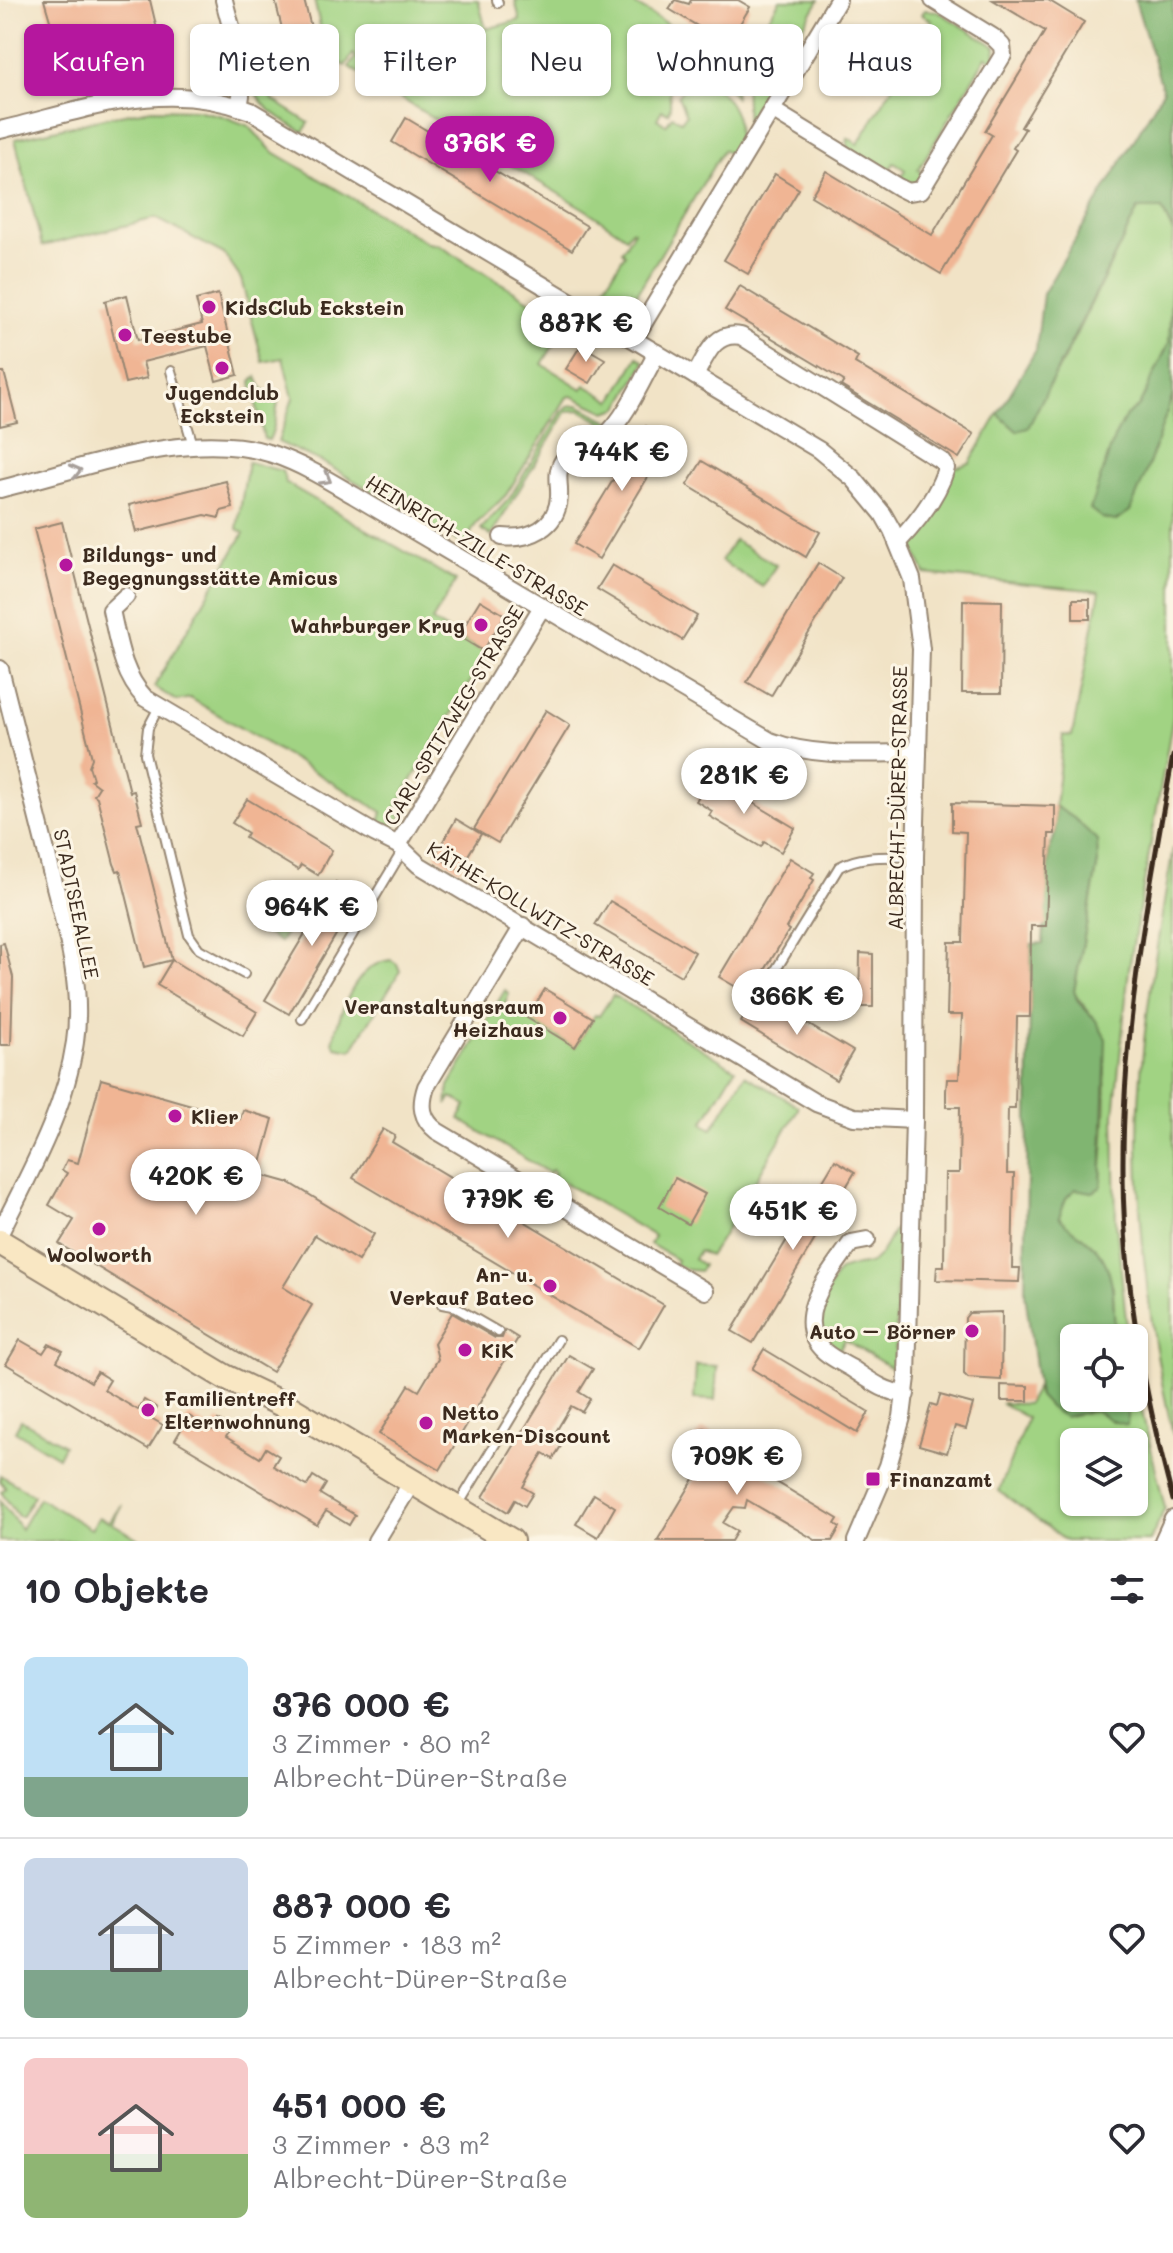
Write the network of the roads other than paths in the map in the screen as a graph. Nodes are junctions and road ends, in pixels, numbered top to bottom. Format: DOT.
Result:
graph roads {
  1 [pos="224,0"];
  2 [pos="838,0"];
  3 [pos="933,0"];
  4 [pos="239,106"];
  5 [pos="772,110"];
  6 [pos="0,130"];
  7 [pos="634,339"];
  8 [pos="657,353"];
  9 [pos="171,371"];
  10 [pos="695,376"];
  11 [pos="193,445"];
  12 [pos="0,489"];
  13 [pos="502,537"];
  14 [pos="898,542"];
  15 [pos="126,596"];
  16 [pos="542,607"];
  17 [pos="0,669"];
  18 [pos="160,706"];
  19 [pos="918,753"];
  20 [pos="400,847"];
  21 [pos="915,857"];
  22 [pos="523,926"];
  23 [pos="244,974"];
  24 [pos="769,981"];
  25 [pos="302,1019"];
  26 [pos="914,1120"];
  27 [pos="0,1233"];
  28 [pos="867,1240"];
  29 [pos="0,1242"];
  30 [pos="705,1291"];
  31 [pos="442,1304"];
  32 [pos="498,1332"];
  33 [pos="558,1340"];
  34 [pos="906,1394"];
  35 [pos="412,1482"];
  36 [pos="456,1508"];
  37 [pos="1173,1519"];
  38 [pos="376,1541"];
  39 [pos="511,1541"];
  40 [pos="856,1541"];
  41 [pos="1163,1541"];
  1 -- 4 [label="street"];
  2 -- 5 [label="street"];
  3 -- 5 [label="street"];
  4 -- 6 [label="street, ALBRECHT-DÜRER-STRASSE"];
  4 -- 7 [label="street, ALBRECHT-DÜRER-STRASSE"];
  5 -- 7 [label="street"];
  7 -- 8 [label="street, ALBRECHT-DÜRER-STRASSE"];
  8 -- 10 [label="street, ALBRECHT-DÜRER-STRASSE"];
  8 -- 13 [label="street"];
  9 -- 11 [label="lane"];
  10 -- 14 [label="street, ALBRECHT-DÜRER-STRASSE"];
  10 -- 14 [label="street"];
  12 -- 11 [label="street, HEINRICH-ZILLE-STRASSE, one-way"];
  11 -- 16 [label="street, HEINRICH-ZILLE-STRASSE, one-way"];
  14 -- 19 [label="street, ALBRECHT-DÜRER-STRASSE"];
  15 -- 18 [label="street, KÄTHE-KOLLWITZ-STRASSE"];
  16 -- 19 [label="street, HEINRICH-ZILLE-STRASSE"];
  16 -- 20 [label="street, CARL-SPITZWEG-STRASSE"];
  17 -- 27 [label="street, STADTSEEALLEE"];
  18 -- 20 [label="street, KÄTHE-KOLLWITZ-STRASSE"];
  18 -- 23 [label="lane"];
  19 -- 21 [label="street, ALBRECHT-DÜRER-STRASSE"];
  20 -- 22 [label="street, KÄTHE-KOLLWITZ-STRASSE"];
  20 -- 25 [label="lane"];
  21 -- 24 [label="lane"];
  21 -- 26 [label="street, ALBRECHT-DÜRER-STRASSE"];
  22 -- 26 [label="street, KÄTHE-KOLLWITZ-STRASSE"];
  22 -- 30 [label="street"];
  26 -- 34 [label="street, ALBRECHT-DÜRER-STRASSE"];
  28 -- 34 [label="street"];
  29 -- 35 [label="street"];
  31 -- 32 [label="lane"];
  33 -- 36 [label="lane"];
  34 -- 40 [label="street, ALBRECHT-DÜRER-STRASSE"];
  35 -- 36 [label="street"];
  35 -- 38 [label="street"];
  36 -- 39 [label="street"];
  37 -- 41 [label="street"];
}
